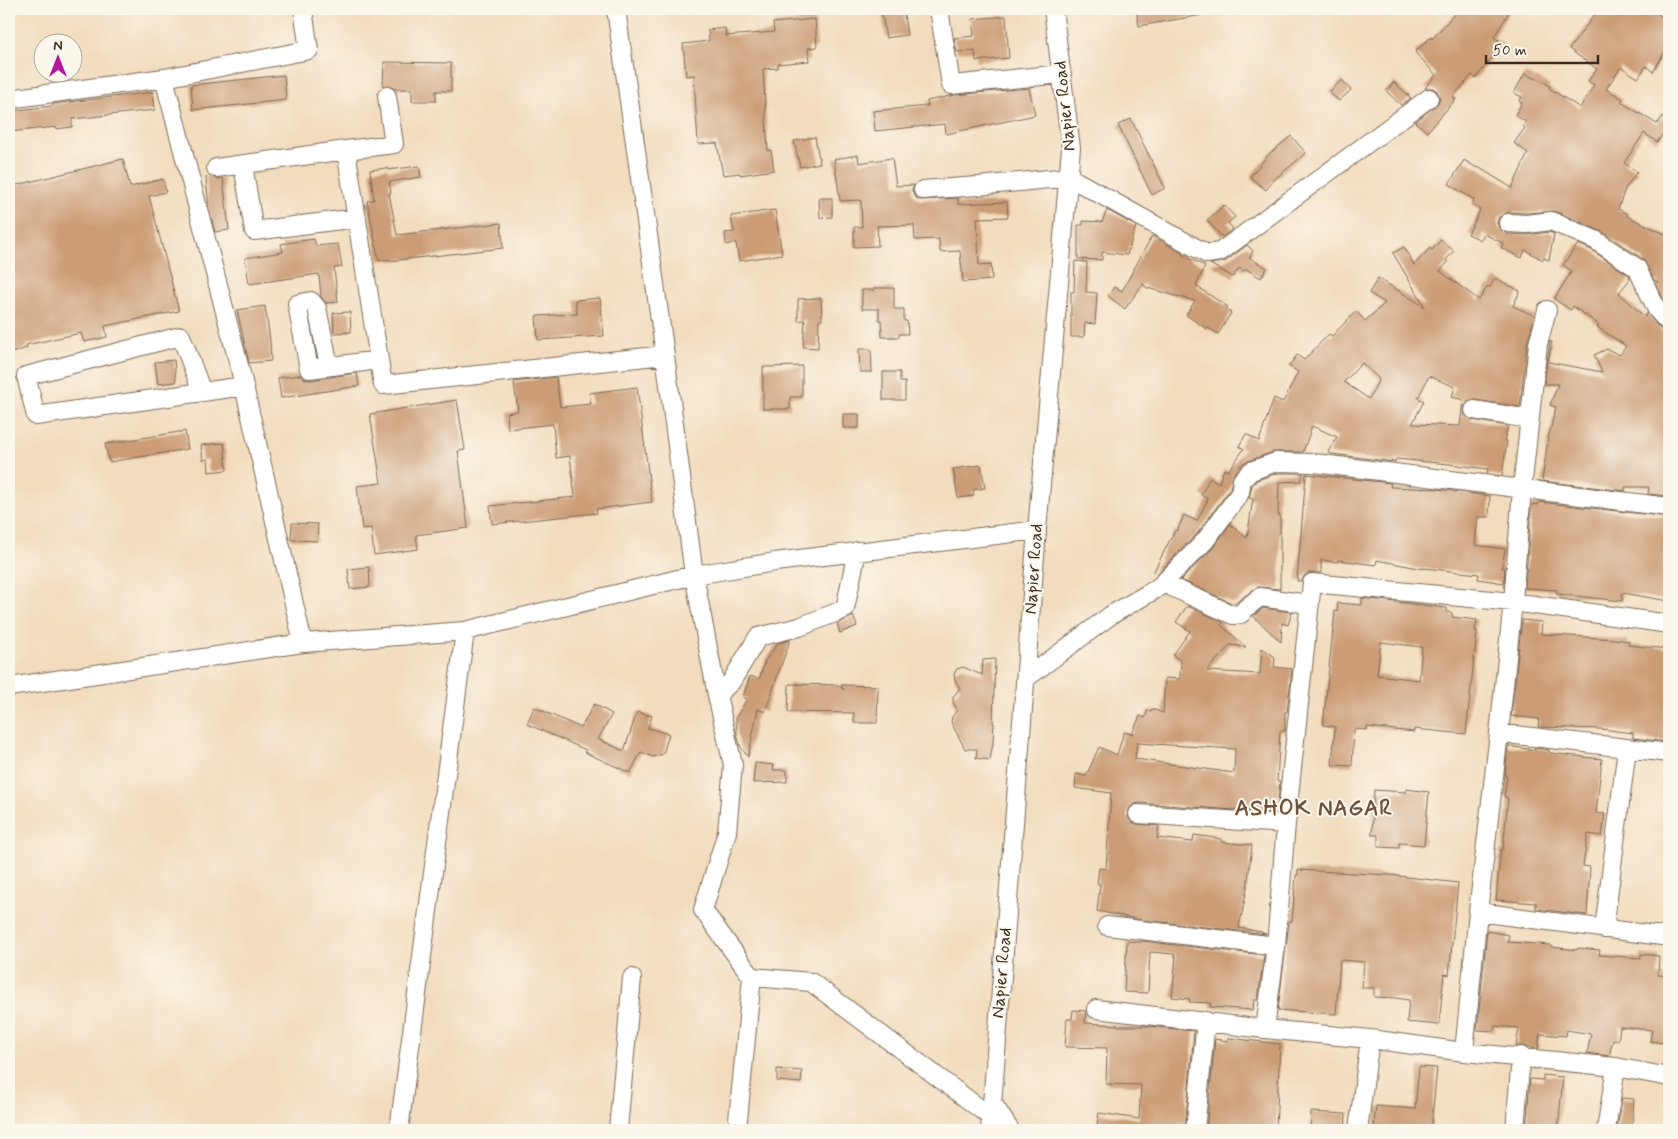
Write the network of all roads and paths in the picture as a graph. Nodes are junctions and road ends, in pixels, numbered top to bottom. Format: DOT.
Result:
graph roads {
  1 [pos="303,9"];
  2 [pos="616,9"];
  3 [pos="940,9"];
  4 [pos="1053,9"];
  5 [pos="1062,74"];
  6 [pos="164,78"];
  7 [pos="387,96"];
  8 [pos="1429,98"];
  9 [pos="9,99"];
  10 [pos="346,150"];
  11 [pos="243,165"];
  12 [pos="216,168"];
  13 [pos="1069,177"];
  14 [pos="923,190"];
  15 [pos="357,218"];
  16 [pos="1508,223"];
  17 [pos="1547,310"];
  18 [pos="1669,323"];
  19 [pos="665,355"];
  20 [pos="379,360"];
  21 [pos="329,366"];
  22 [pos="244,386"];
  23 [pos="202,392"];
  24 [pos="1474,410"];
  25 [pos="1529,419"];
  26 [pos="1522,489"];
  27 [pos="1669,507"];
  28 [pos="1037,530"];
  29 [pos="857,551"];
  30 [pos="694,575"];
  31 [pos="1163,583"];
  32 [pos="1513,602"];
  33 [pos="1309,604"];
  34 [pos="1669,624"];
  35 [pos="465,631"];
  36 [pos="303,643"];
  37 [pos="1025,679"];
  38 [pos="9,687"];
  39 [pos="717,695"];
  40 [pos="1499,733"];
  41 [pos="1627,748"];
  42 [pos="1669,753"];
  43 [pos="1138,814"];
  44 [pos="1286,824"];
  45 [pos="1478,912"];
  46 [pos="1107,926"];
  47 [pos="1604,929"];
  48 [pos="1669,937"];
  49 [pos="1276,946"];
  50 [pos="752,977"];
  51 [pos="632,978"];
  52 [pos="1096,1009"];
  53 [pos="1206,1022"];
  54 [pos="1265,1029"];
  55 [pos="1370,1039"];
  56 [pos="1464,1052"];
  57 [pos="1521,1056"];
  58 [pos="1616,1067"];
  59 [pos="1669,1077"];
  60 [pos="991,1116"];
  61 [pos="399,1130"];
  62 [pos="618,1130"];
  63 [pos="737,1130"];
  64 [pos="1010,1130"];
  65 [pos="1195,1130"];
  66 [pos="1358,1130"];
  67 [pos="1515,1130"];
  68 [pos="1606,1130"];
  1 -- 6 [label="street"];
  2 -- 19 [label="street"];
  3 -- 5 [label="street"];
  4 -- 5 [label="street, Napier Road"];
  5 -- 13 [label="street, Napier Road"];
  6 -- 9 [label="street"];
  6 -- 22 [label="street"];
  7 -- 10 [label="street"];
  8 -- 13 [label="street"];
  10 -- 11 [label="street"];
  10 -- 15 [label="street"];
  11 -- 12 [label="street"];
  11 -- 15 [label="street"];
  13 -- 14 [label="street"];
  13 -- 28 [label="street, Napier Road"];
  15 -- 20 [label="street"];
  16 -- 18 [label="street"];
  17 -- 25 [label="street"];
  19 -- 20 [label="street"];
  19 -- 30 [label="street"];
  20 -- 21 [label="street"];
  22 -- 23 [label="street"];
  22 -- 36 [label="street"];
  23 -- 23 [label="street"];
  24 -- 25 [label="street"];
  25 -- 26 [label="street"];
  26 -- 27 [label="street"];
  26 -- 31 [label="street"];
  26 -- 32 [label="street"];
  28 -- 29 [label="street"];
  28 -- 37 [label="street, Napier Road"];
  29 -- 30 [label="street"];
  29 -- 39 [label="street"];
  30 -- 35 [label="street"];
  30 -- 39 [label="street"];
  31 -- 33 [label="street"];
  31 -- 37 [label="street"];
  32 -- 33 [label="street"];
  32 -- 34 [label="street"];
  32 -- 40 [label="street"];
  33 -- 44 [label="street"];
  35 -- 36 [label="street"];
  35 -- 61 [label="street"];
  36 -- 38 [label="street"];
  37 -- 60 [label="street, Napier Road"];
  39 -- 50 [label="street"];
  40 -- 41 [label="street"];
  40 -- 45 [label="street"];
  41 -- 42 [label="street"];
  41 -- 47 [label="street"];
  43 -- 44 [label="street"];
  44 -- 49 [label="street"];
  45 -- 47 [label="street"];
  45 -- 56 [label="street"];
  46 -- 49 [label="street"];
  47 -- 48 [label="street"];
  49 -- 54 [label="street"];
  50 -- 60 [label="street"];
  50 -- 63 [label="street"];
  51 -- 62 [label="street"];
  52 -- 53 [label="street"];
  53 -- 54 [label="street"];
  53 -- 65 [label="street"];
  54 -- 55 [label="street"];
  55 -- 56 [label="street"];
  55 -- 66 [label="street"];
  56 -- 57 [label="street"];
  57 -- 58 [label="street"];
  57 -- 67 [label="street"];
  58 -- 59 [label="street"];
  58 -- 68 [label="street"];
  60 -- 64 [label="street"];
}
